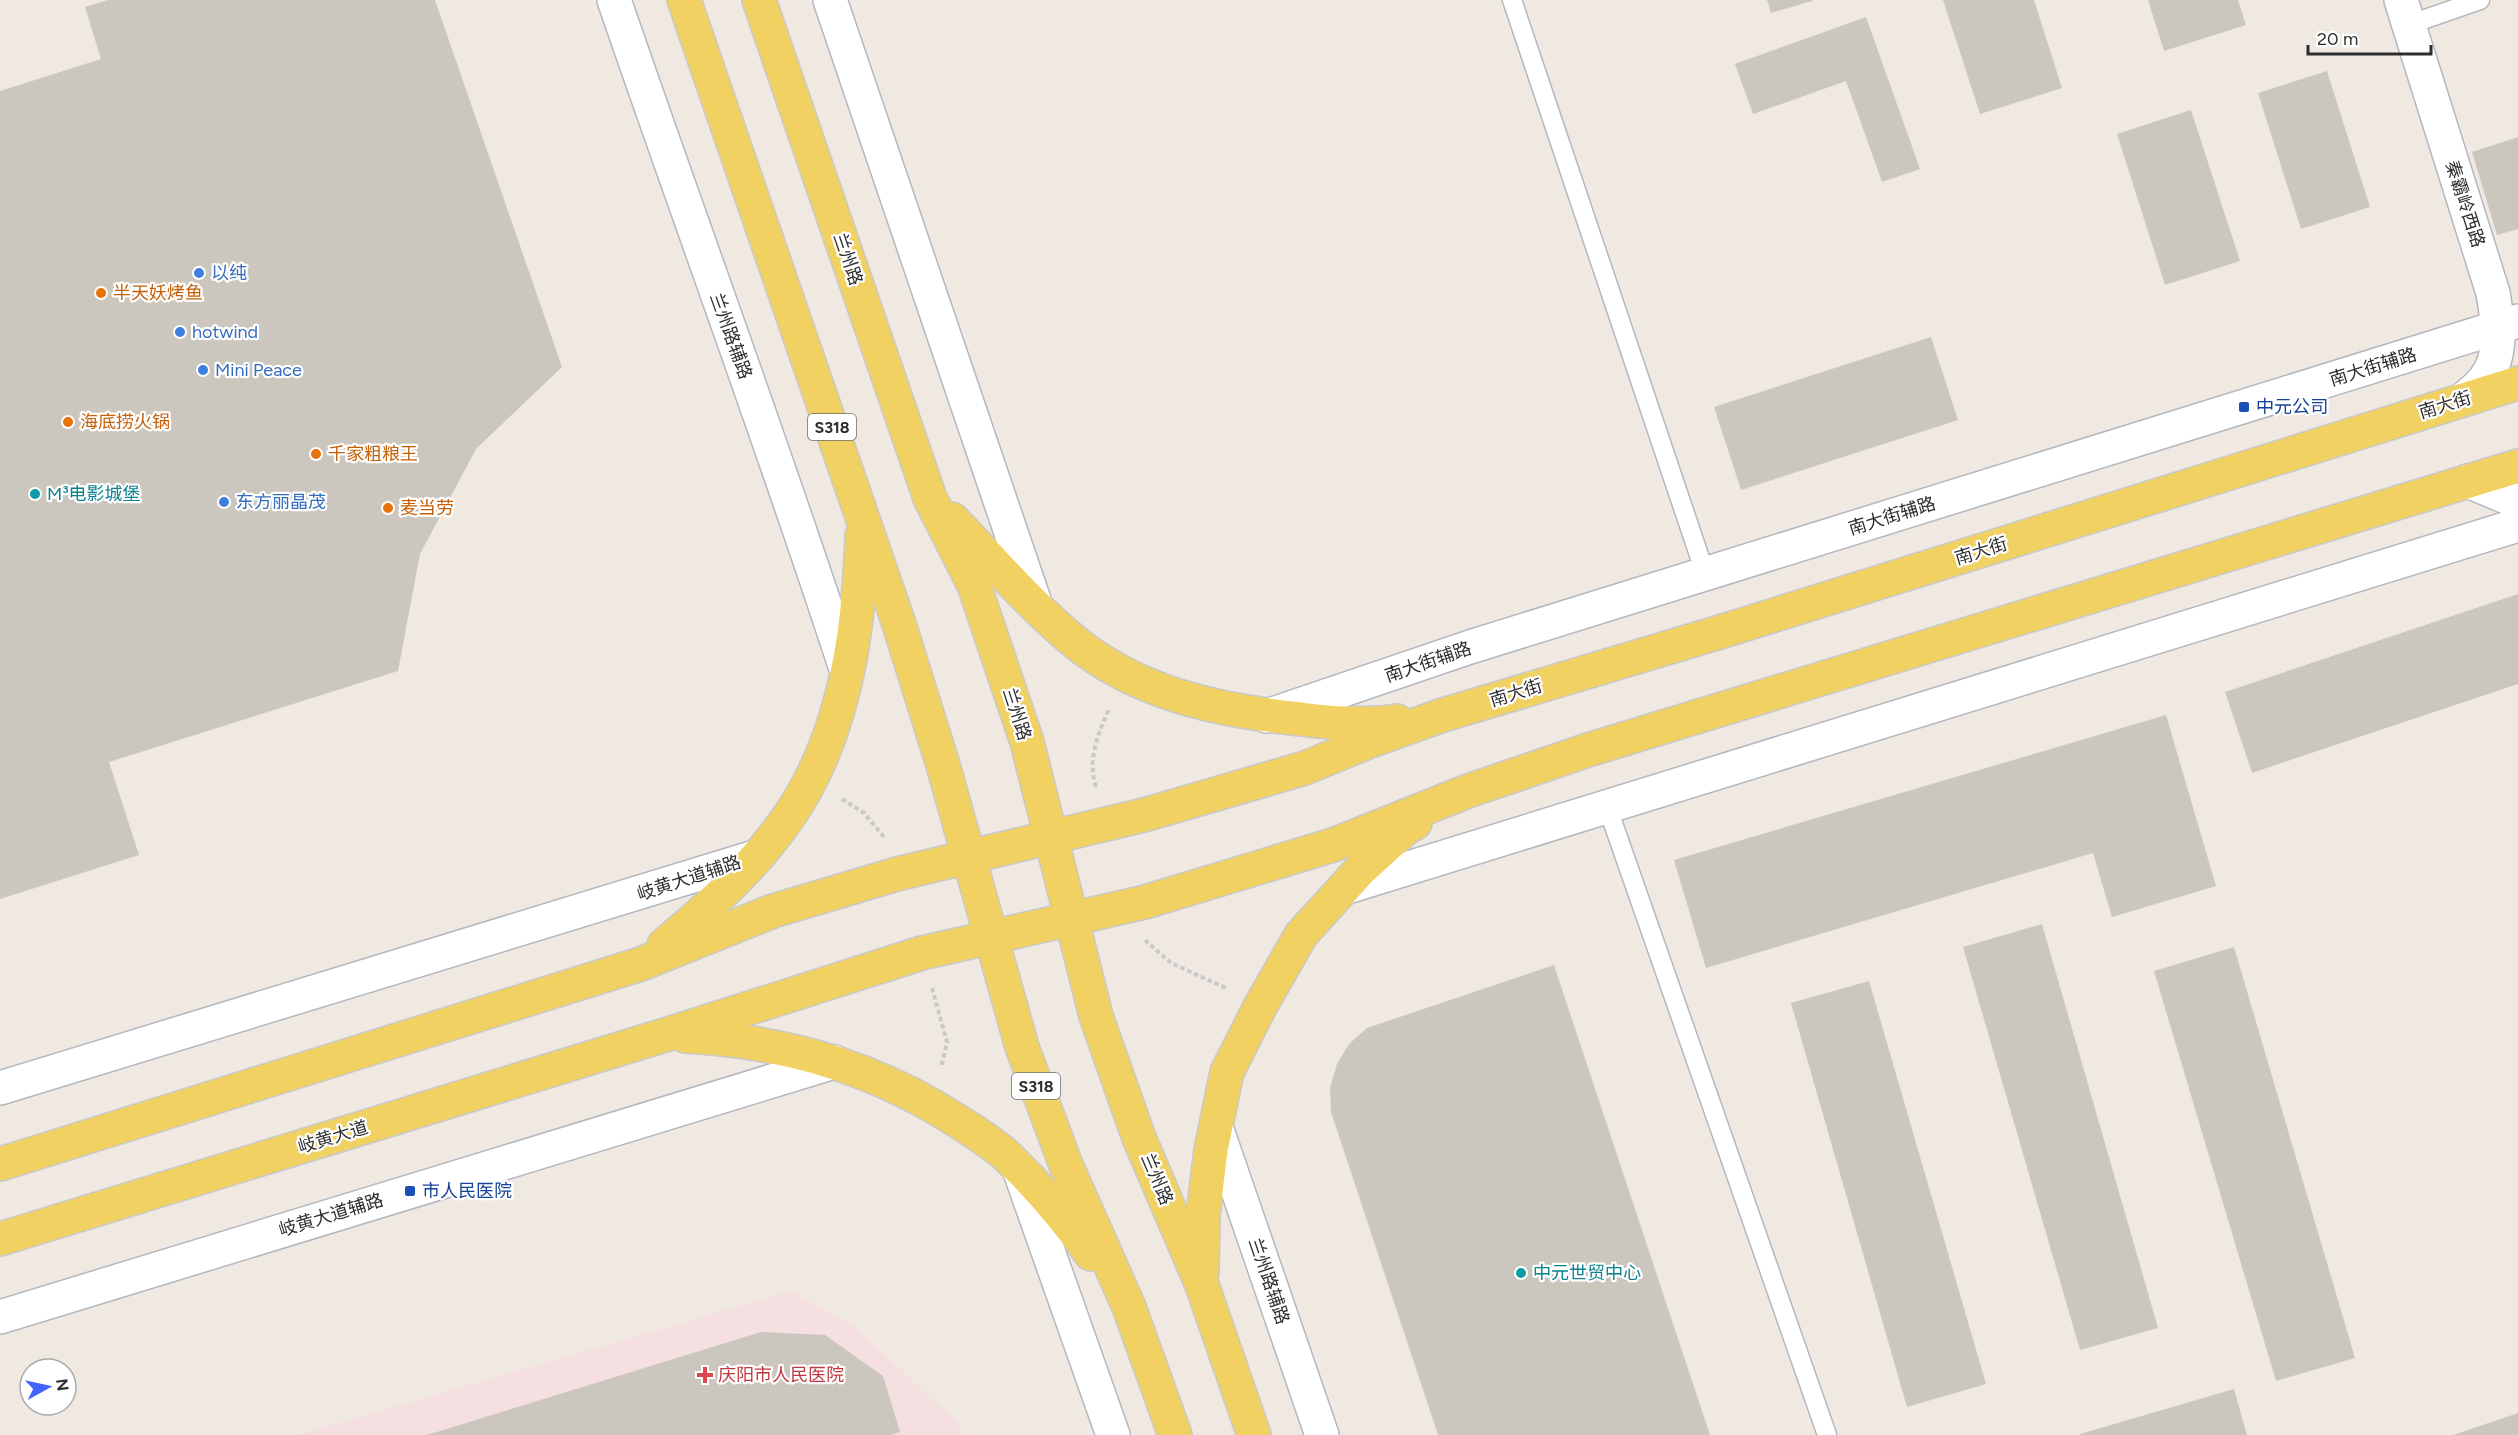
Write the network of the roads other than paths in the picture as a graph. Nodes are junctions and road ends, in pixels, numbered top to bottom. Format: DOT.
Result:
graph roads {
  1 [pos="614,0"];
  2 [pos="684,0"];
  3 [pos="759,0"];
  4 [pos="830,0"];
  5 [pos="1512,0"];
  6 [pos="2480,0"];
  7 [pos="2413,11"];
  8 [pos="2512,318"];
  9 [pos="2518,382"];
  10 [pos="2463,400"];
  11 [pos="2518,466"];
  12 [pos="2468,481"];
  13 [pos="930,498"];
  14 [pos="2518,502"];
  15 [pos="863,516"];
  16 [pos="2518,525"];
  17 [pos="1705,573"];
  18 [pos="1036,606"];
  19 [pos="847,672"];
  20 [pos="1443,715"];
  21 [pos="1267,716"];
  22 [pos="1468,791"];
  23 [pos="1607,806"];
  24 [pos="1051,838"];
  25 [pos="758,856"];
  26 [pos="968,857"];
  27 [pos="1344,888"];
  28 [pos="1072,919"];
  29 [pos="991,938"];
  30 [pos="641,964"];
  31 [pos="665,1035"];
  32 [pos="834,1062"];
  33 [pos="0,1088"];
  34 [pos="1216,1127"];
  35 [pos="0,1164"];
  36 [pos="1019,1169"];
  37 [pos="0,1239"];
  38 [pos="1202,1285"];
  39 [pos="1129,1306"];
  40 [pos="0,1317"];
  41 [pos="1113,1435"];
  42 [pos="1175,1435"];
  43 [pos="1254,1435"];
  44 [pos="1322,1435"];
  45 [pos="1827,1435"];
  1 -- 19 [label="street, 兰州路辅路"];
  2 -- 15 [label="main road, S318"];
  3 -- 13 [label="main road, 兰州路"];
  4 -- 18 [label="street"];
  5 -- 17 [label="lane"];
  6 -- 7 [label="lane"];
  7 -- 8 [label="street, 秦霸岭西路"];
  8 -- 10 [label="street, 秦霸岭西路"];
  8 -- 17 [label="street, 南大街辅路"];
  9 -- 10 [label="main road, 南大街"];
  10 -- 20 [label="main road, 南大街"];
  11 -- 12 [label="main road"];
  12 -- 14 [label="street"];
  12 -- 22 [label="main road"];
  13 -- 18 [label="main road"];
  13 -- 24 [label="main road, 兰州路"];
  15 -- 19 [label="main road"];
  15 -- 26 [label="main road, S318"];
  16 -- 23 [label="street"];
  17 -- 21 [label="street, 南大街辅路"];
  18 -- 21 [label="main road"];
  19 -- 25 [label="main road"];
  20 -- 21 [label="main road"];
  20 -- 24 [label="main road"];
  22 -- 27 [label="main road"];
  22 -- 28 [label="main road, 岐黄大道"];
  23 -- 27 [label="street"];
  23 -- 45 [label="lane"];
  24 -- 26 [label="main road"];
  24 -- 28 [label="main road, 兰州路"];
  25 -- 30 [label="main road"];
  25 -- 33 [label="street, 岐黄大道辅路"];
  26 -- 29 [label="main road, S318"];
  26 -- 30 [label="main road"];
  27 -- 34 [label="main road"];
  28 -- 29 [label="main road, 岐黄大道"];
  28 -- 38 [label="main road, 兰州路"];
  29 -- 31 [label="main road, 岐黄大道"];
  29 -- 39 [label="main road, S318"];
  30 -- 35 [label="main road"];
  31 -- 32 [label="main road"];
  31 -- 37 [label="main road, 岐黄大道"];
  32 -- 36 [label="main road"];
  32 -- 40 [label="street, 岐黄大道辅路"];
  34 -- 38 [label="main road"];
  34 -- 44 [label="street, 兰州路辅路"];
  36 -- 39 [label="main road"];
  36 -- 41 [label="street"];
  38 -- 43 [label="main road, 兰州路"];
  39 -- 42 [label="main road, S318"];
}
